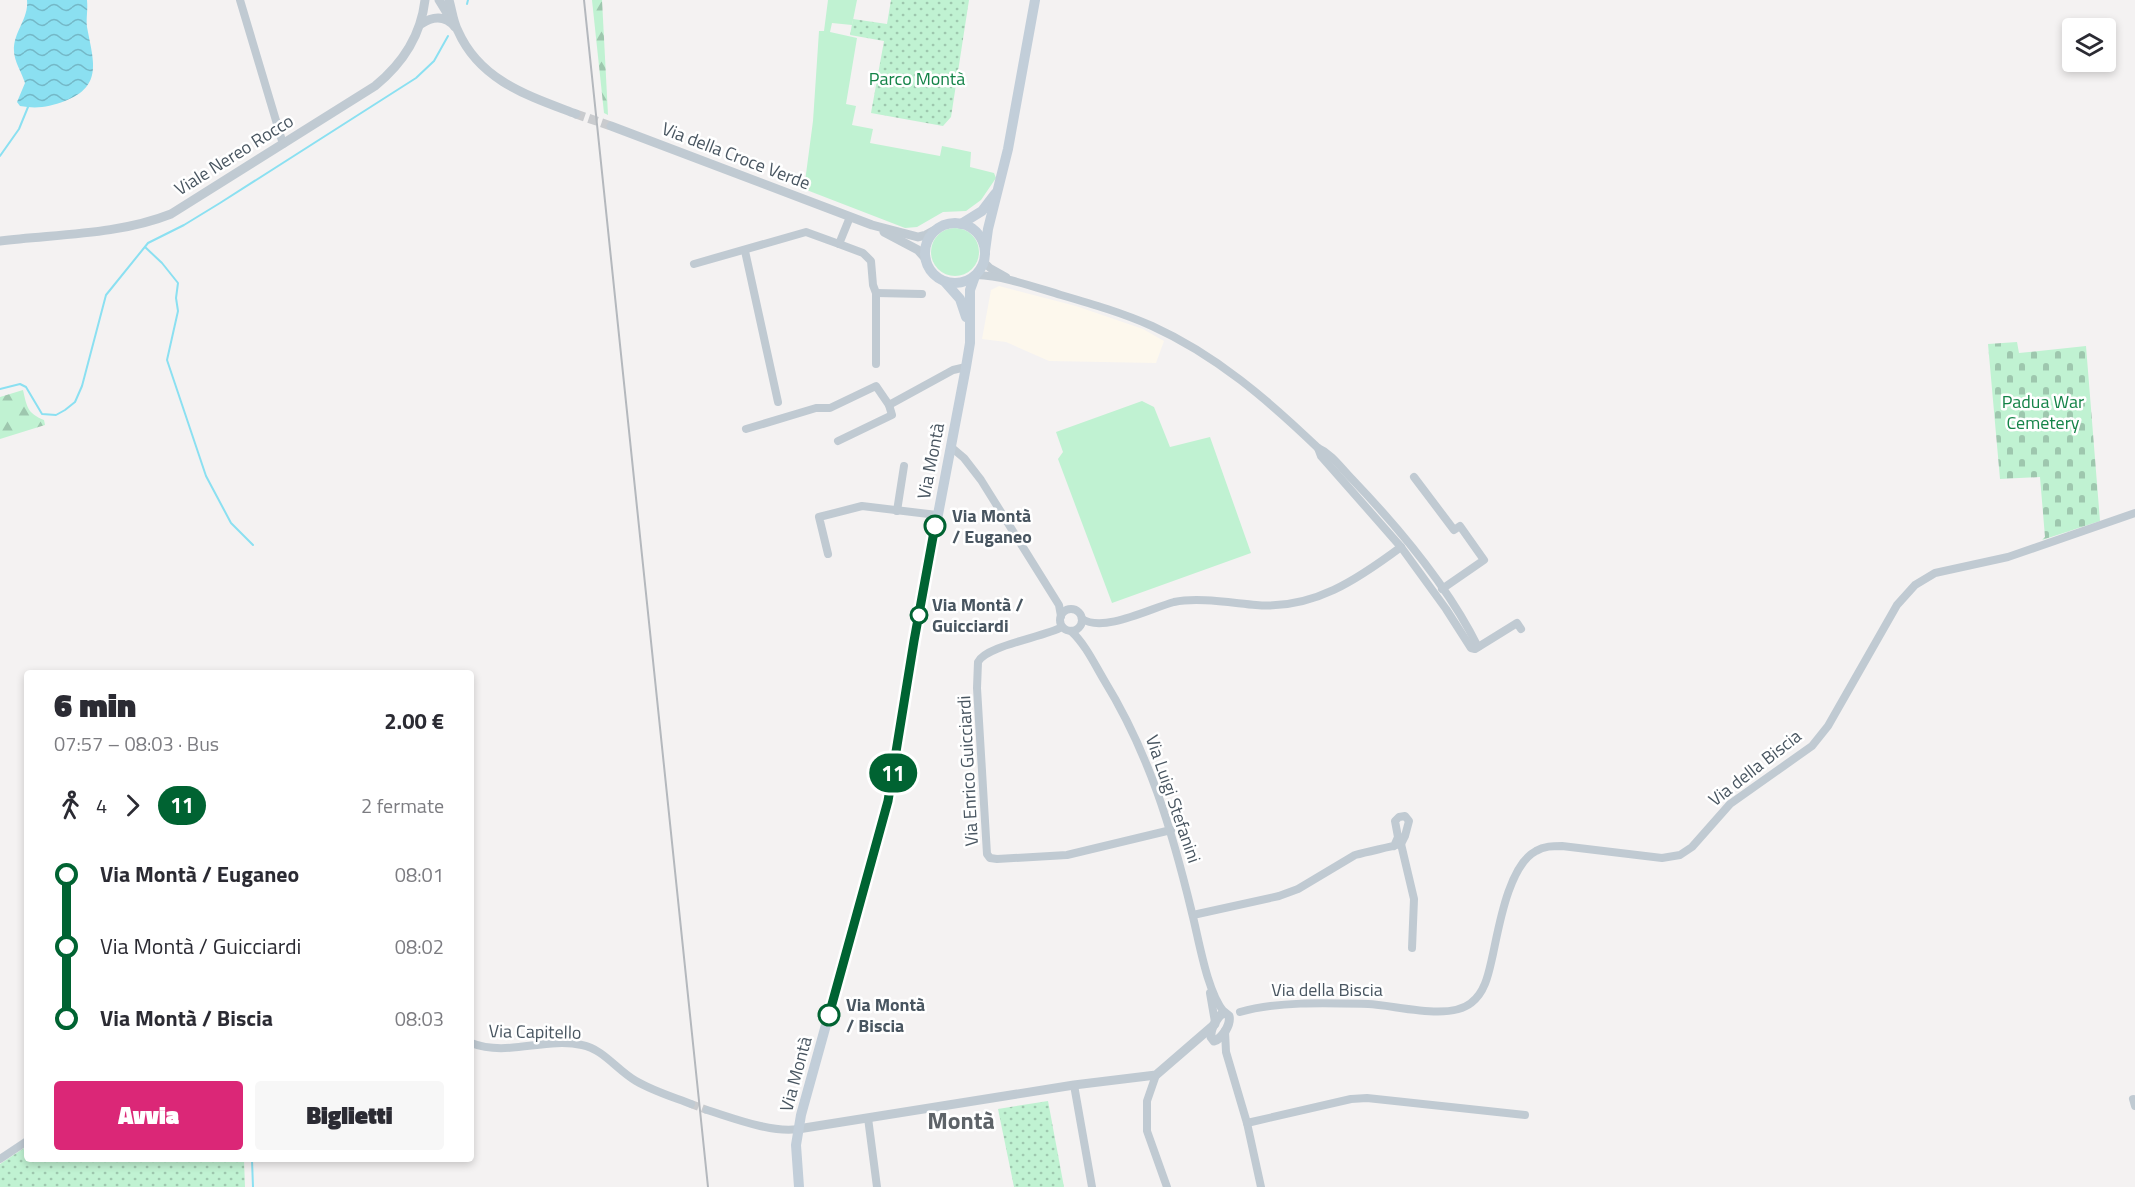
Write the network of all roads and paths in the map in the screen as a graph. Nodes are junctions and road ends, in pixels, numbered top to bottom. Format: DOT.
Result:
graph roads {
  1 [pos="240,0"];
  2 [pos="425,0"];
  3 [pos="439,0"];
  4 [pos="449,0"];
  5 [pos="1035,0"];
  6 [pos="421,24"];
  7 [pos="454,26"];
  8 [pos="576,114"];
  9 [pos="611,126"];
  10 [pos="283,144"];
  11 [pos="1001,184"];
  12 [pos="850,218"];
  13 [pos="961,224"];
  14 [pos="872,225"];
  15 [pos="937,229"];
  16 [pos="0,241"];
  17 [pos="839,244"];
  18 [pos="745,251"];
  19 [pos="985,256"];
  20 [pos="926,259"];
  21 [pos="694,264"];
  22 [pos="976,276"];
  23 [pos="945,282"];
  24 [pos="1016,282"];
  25 [pos="876,293"];
  26 [pos="922,294"];
  27 [pos="970,338"];
  28 [pos="876,364"];
  29 [pos="966,367"];
  30 [pos="778,402"];
  31 [pos="890,405"];
  32 [pos="747,429"];
  33 [pos="838,441"];
  34 [pos="951,447"];
  35 [pos="1318,448"];
  36 [pos="904,466"];
  37 [pos="1414,477"];
  38 [pos="897,511"];
  39 [pos="2135,513"];
  40 [pos="937,515"];
  41 [pos="1387,518"];
  42 [pos="1401,547"];
  43 [pos="828,554"];
  44 [pos="1418,557"];
  45 [pos="1428,584"];
  46 [pos="1442,589"];
  47 [pos="1446,609"];
  48 [pos="1064,613"];
  49 [pos="1082,622"];
  50 [pos="1062,627"];
  51 [pos="1521,629"];
  52 [pos="1071,631"];
  53 [pos="1083,645"];
  54 [pos="1477,648"];
  55 [pos="1171,830"];
  56 [pos="1193,915"];
  57 [pos="1412,948"];
  58 [pos="1208,974"];
  59 [pos="1227,1015"];
  60 [pos="1215,1024"];
  61 [pos="1225,1031"];
  62 [pos="1213,1040"];
  63 [pos="1192,1043"];
  64 [pos="474,1044"];
  65 [pos="1226,1052"];
  66 [pos="1156,1075"];
  67 [pos="1074,1085"];
  68 [pos="691,1104"];
  69 [pos="707,1110"];
  70 [pos="1524,1116"];
  71 [pos="868,1118"];
  72 [pos="1247,1123"];
  73 [pos="798,1129"];
  74 [pos="24,1143"];
  75 [pos="0,1159"];
  76 [pos="799,1187"];
  77 [pos="877,1187"];
  78 [pos="1092,1187"];
  79 [pos="1167,1187"];
  80 [pos="1261,1187"];
  1 -- 10 [label="street"];
  2 -- 6 [label="street, Viale Nereo Rocco"];
  3 -- 7 [label="street"];
  4 -- 7 [label="street"];
  5 -- 11 [label="main road, Via Montà"];
  6 -- 7 [label="street"];
  6 -- 10 [label="street, Viale Nereo Rocco"];
  7 -- 8 [label="street"];
  9 -- 12 [label="street, Via della Croce Verde"];
  10 -- 16 [label="street, Viale Nereo Rocco"];
  11 -- 13 [label="main road, Via Montà"];
  11 -- 19 [label="main road, Via Montà"];
  12 -- 14 [label="street, Via della Croce Verde"];
  12 -- 17 [label="street"];
  13 -- 15 [label="main road, Via Montà"];
  13 -- 19 [label="main road"];
  14 -- 15 [label="street, Via della Croce Verde"];
  14 -- 20 [label="street, Via della Croce Verde"];
  15 -- 20 [label="main road"];
  17 -- 18 [label="street"];
  17 -- 25 [label="street"];
  18 -- 21 [label="street"];
  18 -- 30 [label="street"];
  19 -- 22 [label="main road, Via Montà"];
  19 -- 24 [label="street"];
  20 -- 23 [label="main road, Via Montà"];
  22 -- 23 [label="main road"];
  22 -- 24 [label="street"];
  22 -- 27 [label="main road, Via Montà"];
  23 -- 27 [label="main road, Via Montà"];
  24 -- 35 [label="street"];
  25 -- 26 [label="street"];
  25 -- 28 [label="street"];
  27 -- 29 [label="main road, Via Montà"];
  29 -- 31 [label="street"];
  29 -- 34 [label="main road, Via Montà"];
  31 -- 32 [label="street"];
  31 -- 33 [label="street"];
  34 -- 40 [label="main road, Via Montà"];
  34 -- 48 [label="street"];
  35 -- 41 [label="street"];
  35 -- 42 [label="street"];
  36 -- 38 [label="street"];
  37 -- 46 [label="street"];
  38 -- 40 [label="street"];
  38 -- 43 [label="street"];
  39 -- 59 [label="street, Via della Biscia"];
  40 -- 73 [label="main road, Via Montà"];
  41 -- 42 [label="street"];
  41 -- 44 [label="street"];
  42 -- 44 [label="street"];
  42 -- 45 [label="street"];
  42 -- 49 [label="street"];
  44 -- 46 [label="street"];
  45 -- 46 [label="street"];
  45 -- 47 [label="street"];
  46 -- 47 [label="street"];
  46 -- 54 [label="street"];
  47 -- 54 [label="street"];
  48 -- 49 [label="street"];
  48 -- 50 [label="street"];
  49 -- 52 [label="street"];
  49 -- 53 [label="street, Via Luigi Stefanini"];
  50 -- 52 [label="street, Via Luigi Stefanini"];
  50 -- 55 [label="street, Via Enrico Guicciardi"];
  51 -- 54 [label="street"];
  52 -- 53 [label="street, Via Luigi Stefanini"];
  53 -- 55 [label="street, Via Luigi Stefanini"];
  55 -- 56 [label="street, Via Luigi Stefanini"];
  56 -- 57 [label="street"];
  56 -- 58 [label="street, Via Luigi Stefanini"];
  58 -- 59 [label="street, Via Luigi Stefanini"];
  58 -- 60 [label="street, Via Luigi Stefanini"];
  59 -- 60 [label="street, Via della Biscia"];
  59 -- 61 [label="street, Via della Biscia"];
  60 -- 62 [label="street, Via della Biscia"];
  60 -- 63 [label="street, Via della Biscia"];
  61 -- 62 [label="street, Via della Biscia"];
  61 -- 65 [label="street"];
  62 -- 63 [label="street"];
  62 -- 65 [label="street"];
  63 -- 66 [label="street, Via della Biscia"];
  64 -- 68 [label="street, Via Capitello"];
  65 -- 72 [label="street"];
  66 -- 67 [label="street"];
  66 -- 79 [label="street"];
  67 -- 71 [label="street"];
  67 -- 78 [label="street"];
  69 -- 73 [label="street"];
  70 -- 72 [label="street"];
  71 -- 73 [label="street"];
  71 -- 77 [label="street"];
  72 -- 80 [label="street"];
  73 -- 76 [label="main road, Via Montà"];
  74 -- 75 [label="street"];
}
